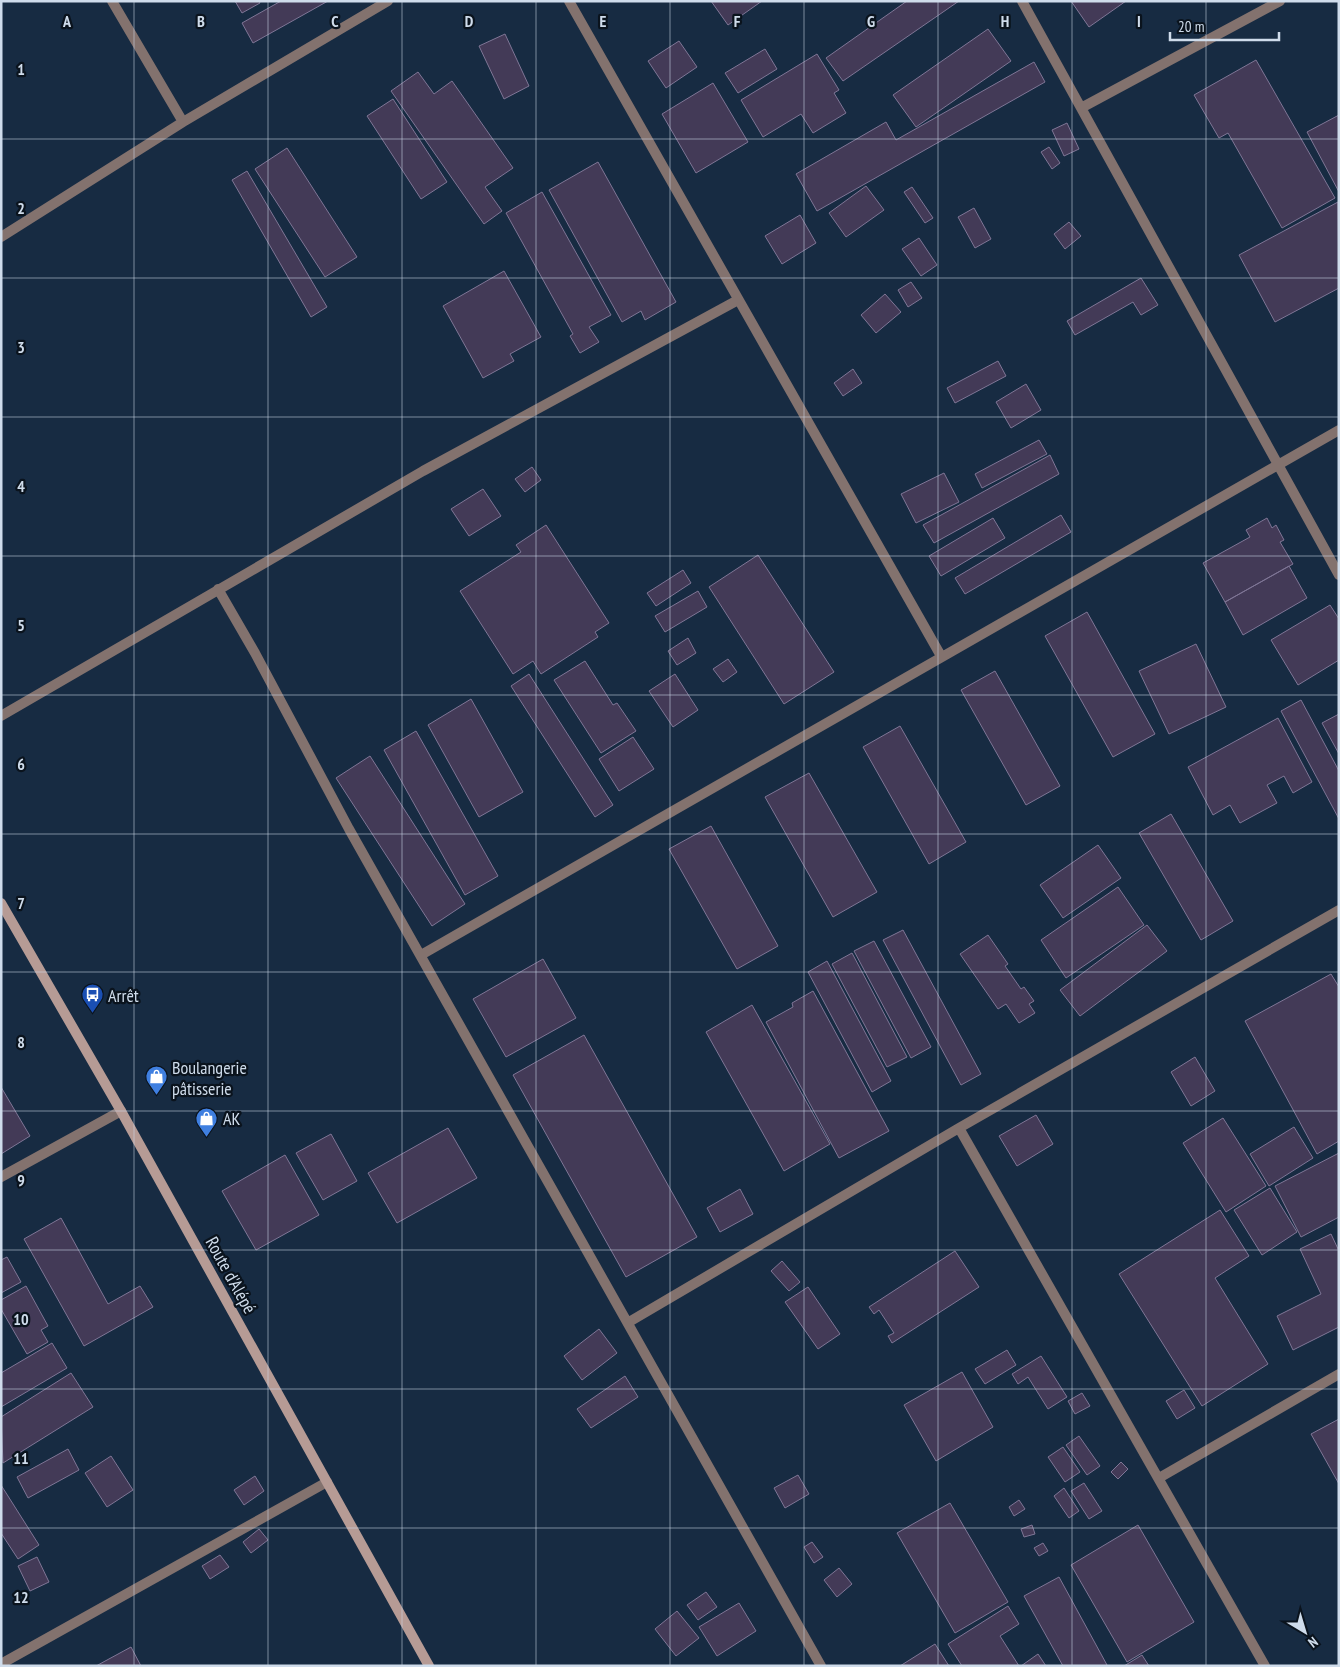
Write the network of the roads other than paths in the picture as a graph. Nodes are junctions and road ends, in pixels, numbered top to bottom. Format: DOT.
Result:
graph roads {
  1 [pos="112,1"];
  2 [pos="388,1"];
  3 [pos="570,1"];
  4 [pos="1022,1"];
  5 [pos="1280,1"];
  6 [pos="1081,108"];
  7 [pos="184,122"];
  8 [pos="1,237"];
  9 [pos="738,300"];
  10 [pos="1339,430"];
  11 [pos="1277,467"];
  12 [pos="1339,575"];
  13 [pos="218,589"];
  14 [pos="941,656"];
  15 [pos="1,716"];
  16 [pos="1,903"];
  17 [pos="1339,910"];
  18 [pos="421,955"];
  19 [pos="121,1111"];
  20 [pos="959,1128"];
  21 [pos="1,1177"];
  22 [pos="629,1322"];
  23 [pos="1339,1374"];
  24 [pos="1159,1478"];
  25 [pos="327,1482"];
  26 [pos="1,1664"];
  27 [pos="429,1666"];
  28 [pos="821,1666"];
  29 [pos="1265,1666"];
  1 -- 7 [label="street"];
  2 -- 7 [label="street"];
  3 -- 9 [label="street"];
  4 -- 6 [label="street"];
  5 -- 6 [label="street"];
  6 -- 11 [label="street"];
  7 -- 8 [label="street"];
  9 -- 13 [label="street"];
  9 -- 14 [label="street"];
  10 -- 11 [label="street"];
  11 -- 12 [label="street"];
  11 -- 14 [label="street"];
  13 -- 15 [label="street"];
  13 -- 18 [label="street"];
  14 -- 18 [label="street"];
  16 -- 19 [label="main road, Route d'Alépé"];
  17 -- 20 [label="street"];
  18 -- 22 [label="street"];
  19 -- 21 [label="street"];
  19 -- 25 [label="main road, Route d'Alépé"];
  20 -- 22 [label="street"];
  20 -- 24 [label="street"];
  22 -- 28 [label="street"];
  23 -- 24 [label="street"];
  24 -- 29 [label="street"];
  25 -- 26 [label="street"];
  25 -- 27 [label="main road, Route d'Alépé"];
}
